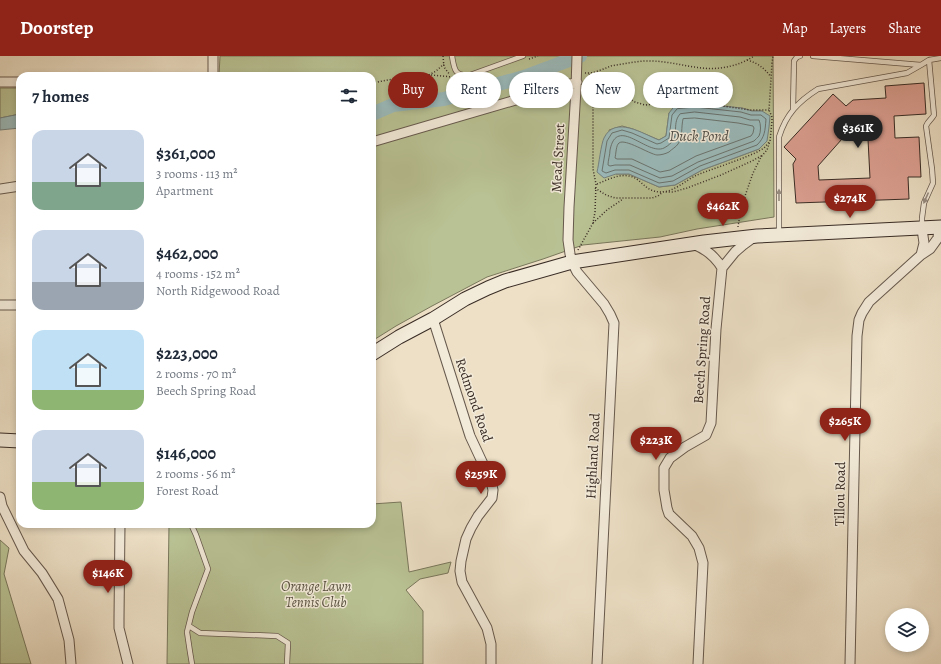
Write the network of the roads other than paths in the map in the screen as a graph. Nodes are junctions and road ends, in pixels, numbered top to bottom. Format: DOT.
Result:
graph roads {
  1 [pos="213,56"];
  2 [pos="452,56"];
  3 [pos="523,56"];
  4 [pos="800,56"];
  5 [pos="813,56"];
  6 [pos="941,58"];
  7 [pos="929,60"];
  8 [pos="579,64"];
  9 [pos="921,65"];
  10 [pos="213,72"];
  11 [pos="0,82"];
  12 [pos="16,82"];
  13 [pos="576,82"];
  14 [pos="793,109"];
  15 [pos="376,141"];
  16 [pos="16,187"];
  17 [pos="0,189"];
  18 [pos="940,227"];
  19 [pos="922,229"];
  20 [pos="779,234"];
  21 [pos="757,236"];
  22 [pos="692,244"];
  23 [pos="921,255"];
  24 [pos="572,262"];
  25 [pos="722,268"];
  26 [pos="0,305"];
  27 [pos="16,305"];
  28 [pos="433,319"];
  29 [pos="376,351"];
  30 [pos="0,440"];
  31 [pos="16,441"];
  32 [pos="0,497"];
  33 [pos="120,528"];
  34 [pos="193,528"];
  35 [pos="189,626"];
  36 [pos="71,664"];
  37 [pos="128,664"];
  38 [pos="192,664"];
  39 [pos="287,664"];
  40 [pos="491,664"];
  41 [pos="597,664"];
  42 [pos="698,664"];
  43 [pos="850,664"];
  1 -- 10 [label="street"];
  2 -- 3 [label="lane"];
  4 -- 14 [label="lane"];
  5 -- 9 [label="lane"];
  6 -- 7 [label="lane"];
  7 -- 9 [label="lane"];
  7 -- 19 [label="lane, one-way"];
  8 -- 13 [label="street, Mead Street"];
  9 -- 14 [label="lane"];
  11 -- 12 [label="street"];
  13 -- 15 [label="street"];
  13 -- 24 [label="street, Mead Street"];
  20 -- 14 [label="lane, one-way"];
  16 -- 17 [label="street"];
  18 -- 19 [label="street"];
  18 -- 23 [label="street, Tillou Road"];
  19 -- 20 [label="street"];
  19 -- 23 [label="street"];
  20 -- 21 [label="street"];
  21 -- 22 [label="street"];
  21 -- 25 [label="street"];
  22 -- 24 [label="street"];
  22 -- 25 [label="street"];
  23 -- 43 [label="street, Tillou Road"];
  24 -- 28 [label="street"];
  24 -- 41 [label="street, Highland Road"];
  25 -- 42 [label="street, Beech Spring Road"];
  26 -- 27 [label="street"];
  28 -- 29 [label="street"];
  28 -- 40 [label="street, Redmond Road"];
  30 -- 31 [label="street"];
  32 -- 36 [label="street"];
  33 -- 37 [label="street"];
  34 -- 35 [label="lane"];
  35 -- 38 [label="lane"];
  35 -- 39 [label="lane"];
}
